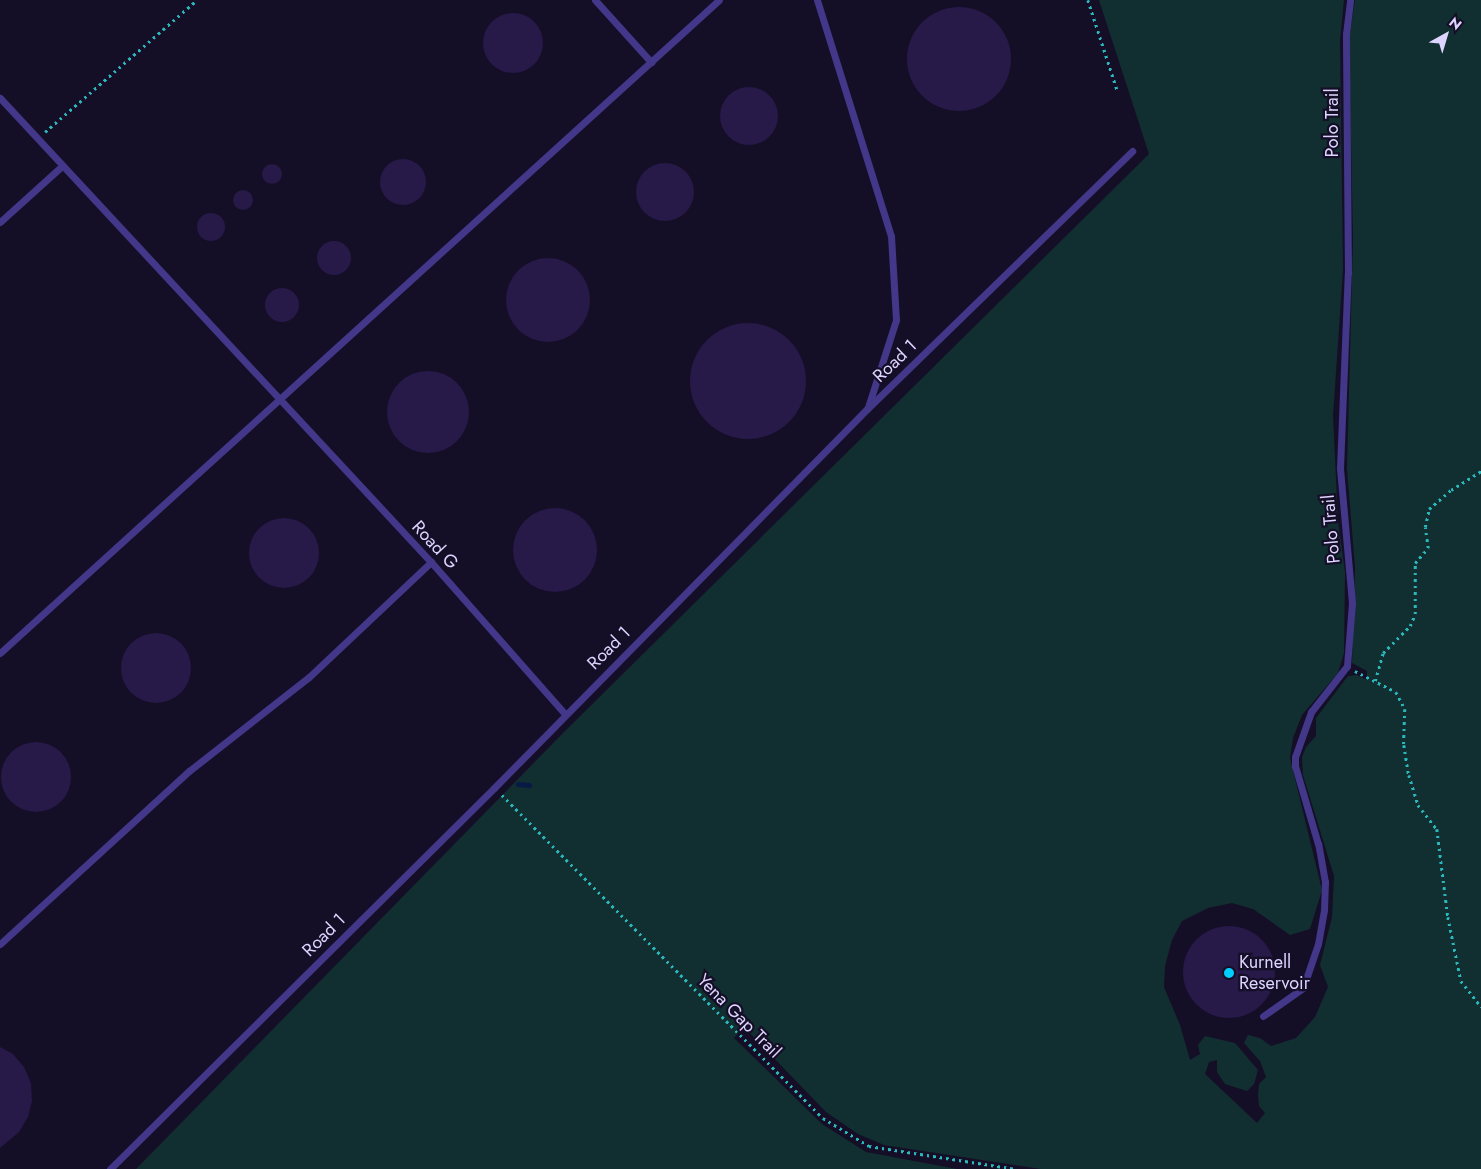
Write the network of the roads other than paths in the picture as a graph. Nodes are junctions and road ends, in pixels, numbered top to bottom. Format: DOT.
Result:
graph roads {
  1 [pos="595,0"];
  2 [pos="719,0"];
  3 [pos="817,0"];
  4 [pos="1350,0"];
  5 [pos="651,62"];
  6 [pos="0,98"];
  7 [pos="1132,151"];
  8 [pos="62,166"];
  9 [pos="0,222"];
  10 [pos="278,400"];
  11 [pos="868,409"];
  12 [pos="431,562"];
  13 [pos="0,653"];
  14 [pos="565,714"];
  15 [pos="0,944"];
  16 [pos="1263,1016"];
  17 [pos="110,1169"];
  1 -- 5 [label="lane"];
  2 -- 5 [label="lane"];
  3 -- 11 [label="lane"];
  4 -- 16 [label="lane, Polo Trail"];
  5 -- 10 [label="lane"];
  6 -- 8 [label="lane, Road G"];
  7 -- 11 [label="lane, Road 1"];
  8 -- 9 [label="lane"];
  8 -- 10 [label="lane, Road G"];
  10 -- 12 [label="lane, Road G"];
  10 -- 13 [label="lane"];
  11 -- 14 [label="lane, Road 1"];
  12 -- 14 [label="lane, Road G"];
  12 -- 15 [label="lane"];
  14 -- 17 [label="lane, Road 1"];
}
